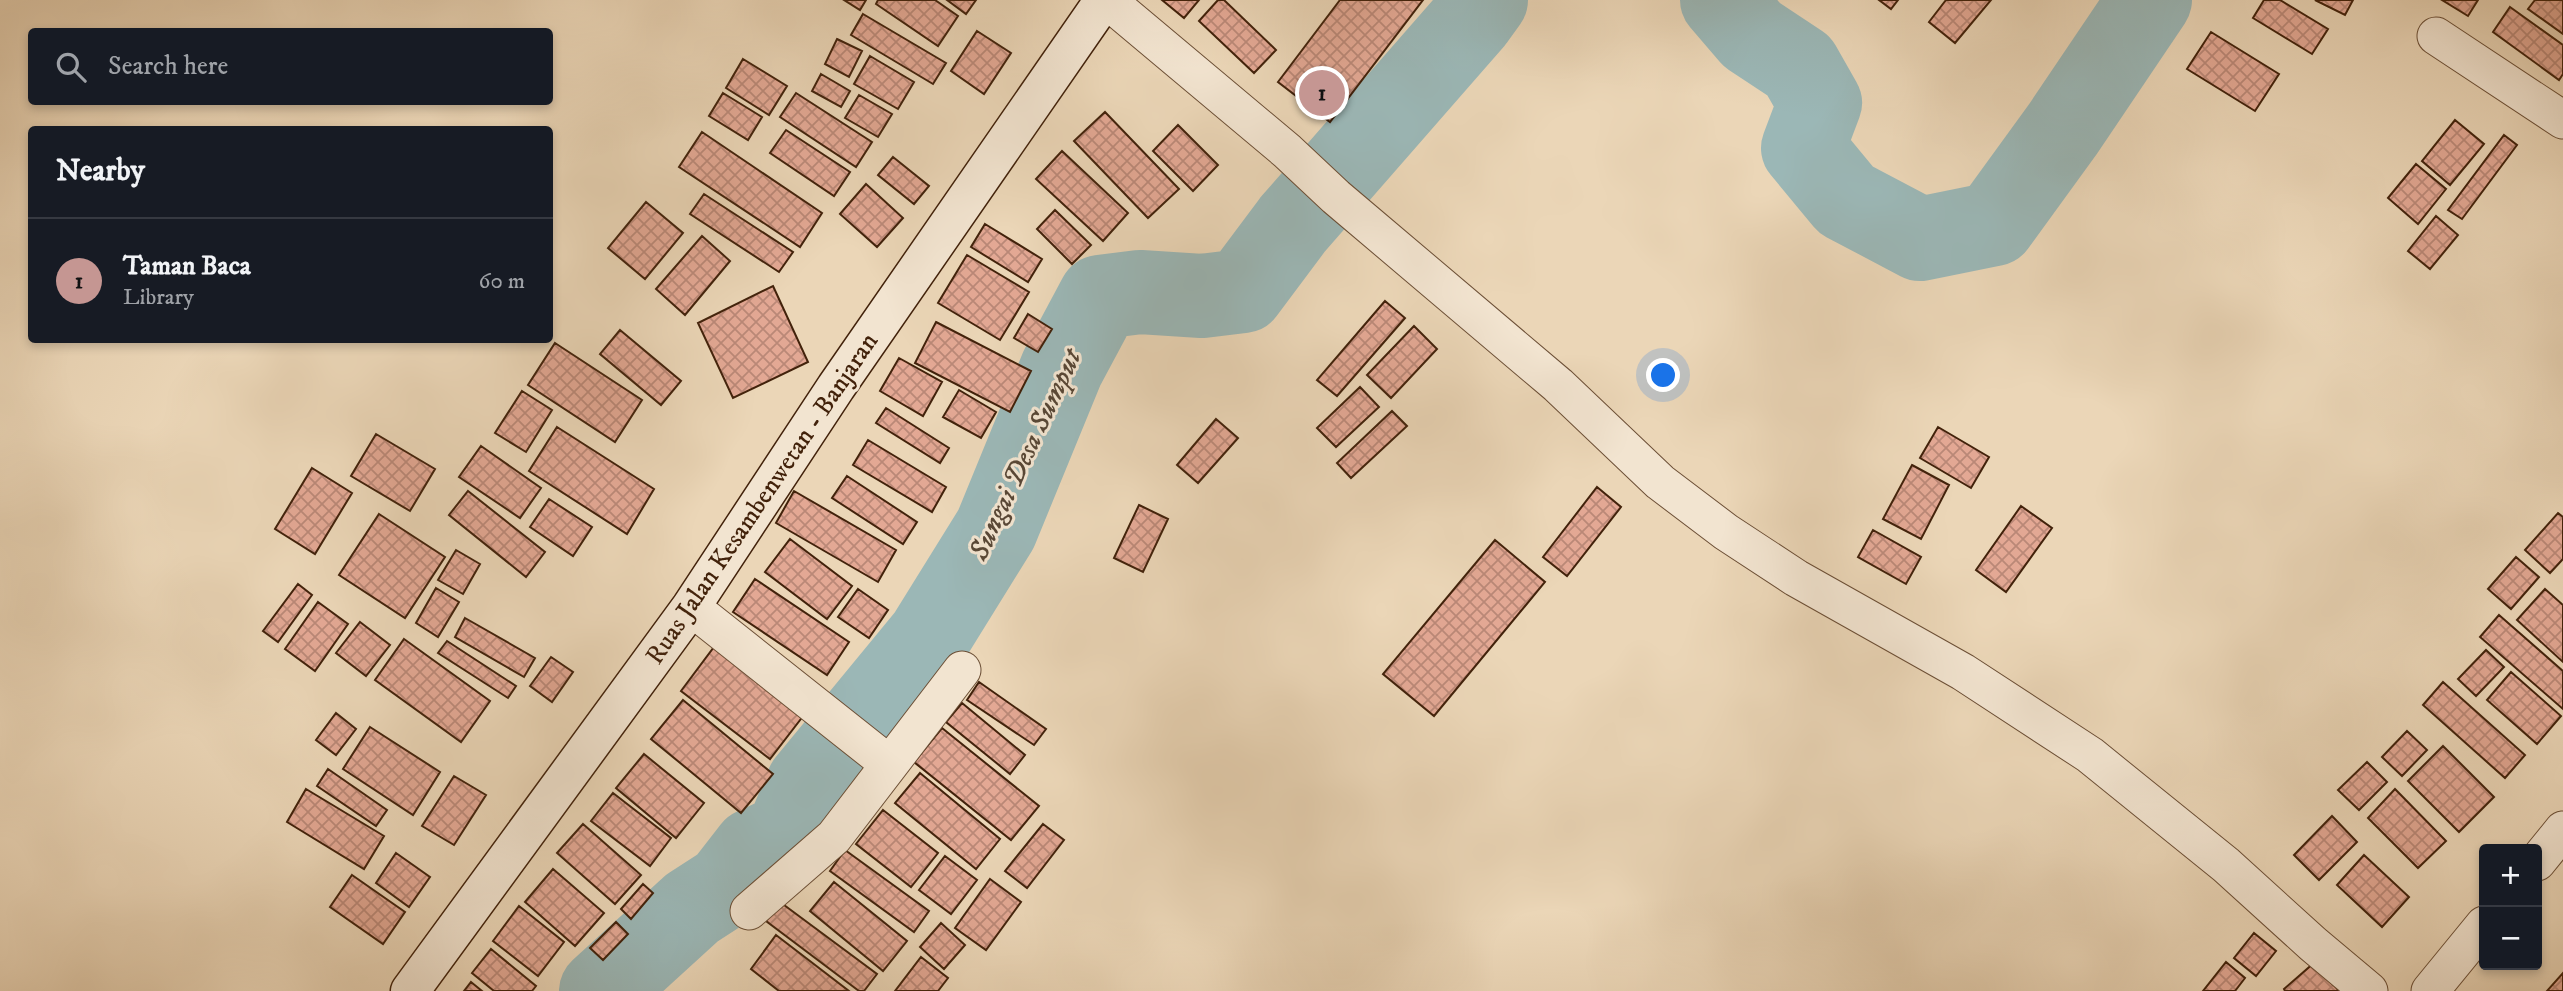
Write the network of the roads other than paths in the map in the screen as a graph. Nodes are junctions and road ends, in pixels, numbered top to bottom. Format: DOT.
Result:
graph roads {
  1 [pos="1105,0"];
  2 [pos="2436,36"];
  3 [pos="2563,120"];
  4 [pos="691,607"];
  5 [pos="962,670"];
  6 [pos="881,756"];
  7 [pos="2563,830"];
  8 [pos="2542,856"];
  9 [pos="749,911"];
  10 [pos="2479,931"];
  11 [pos="410,991"];
  12 [pos="2369,991"];
  13 [pos="2430,991"];
  1 -- 4 [label="main road, Ruas Jalan Kesambenwetan - Banjaran"];
  1 -- 12 [label="street"];
  2 -- 3 [label="street"];
  4 -- 6 [label="street"];
  4 -- 11 [label="main road, Ruas Jalan Kesambenwetan - Banjaran"];
  5 -- 6 [label="street"];
  6 -- 9 [label="street"];
  7 -- 8 [label="street"];
  10 -- 13 [label="street"];
}
